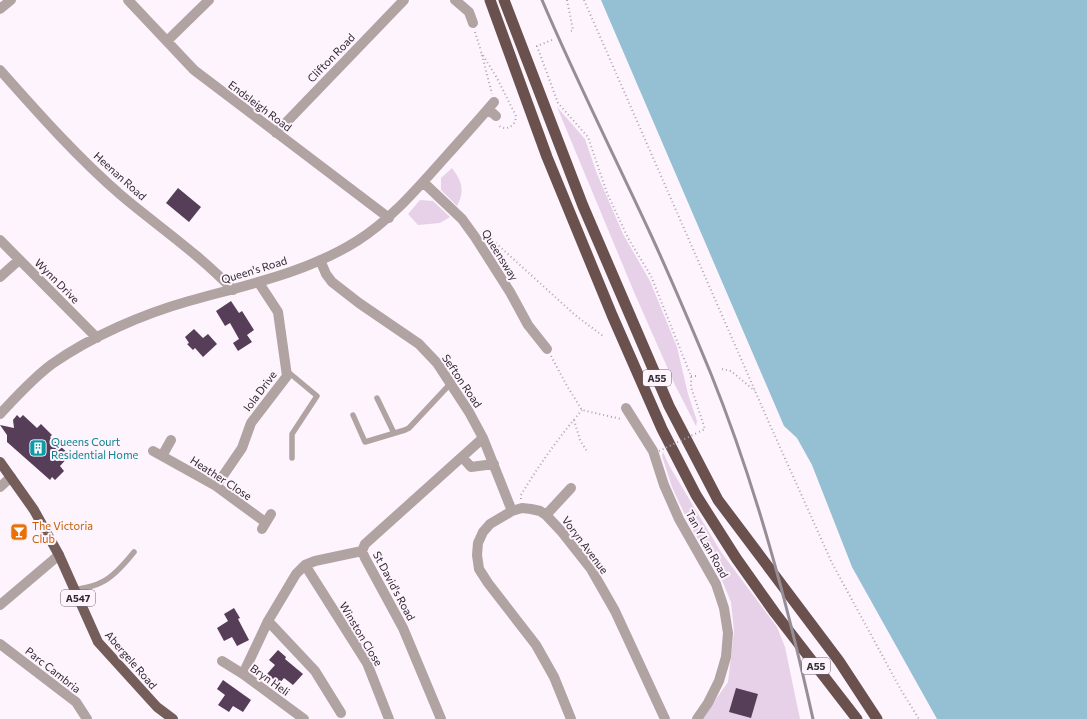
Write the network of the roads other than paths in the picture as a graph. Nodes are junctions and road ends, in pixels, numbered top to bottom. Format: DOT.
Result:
graph roads {
  1 [pos="11,0"];
  2 [pos="128,0"];
  3 [pos="209,0"];
  4 [pos="404,0"];
  5 [pos="455,0"];
  6 [pos="490,0"];
  7 [pos="504,0"];
  8 [pos="0,10"];
  9 [pos="474,24"];
  10 [pos="167,41"];
  11 [pos="0,70"];
  12 [pos="496,116"];
  13 [pos="276,133"];
  14 [pos="423,182"];
  15 [pos="389,218"];
  16 [pos="0,240"];
  17 [pos="19,260"];
  18 [pos="320,260"];
  19 [pos="0,277"];
  20 [pos="259,283"];
  21 [pos="233,290"];
  22 [pos="97,338"];
  23 [pos="547,349"];
  24 [pos="286,371"];
  25 [pos="451,383"];
  26 [pos="377,398"];
  27 [pos="626,408"];
  28 [pos="0,414"];
  29 [pos="354,415"];
  30 [pos="394,433"];
  31 [pos="483,438"];
  32 [pos="171,440"];
  33 [pos="462,457"];
  34 [pos="292,458"];
  35 [pos="0,462"];
  36 [pos="494,464"];
  37 [pos="11,477"];
  38 [pos="216,486"];
  39 [pos="0,487"];
  40 [pos="571,488"];
  41 [pos="512,511"];
  42 [pos="546,515"];
  43 [pos="266,522"];
  44 [pos="362,551"];
  45 [pos="134,552"];
  46 [pos="59,555"];
  47 [pos="305,565"];
  48 [pos="74,590"];
  49 [pos="0,606"];
  50 [pos="268,622"];
  51 [pos="0,644"];
  52 [pos="222,661"];
  53 [pos="243,674"];
  54 [pos="341,713"];
  55 [pos="87,719"];
  56 [pos="173,719"];
  57 [pos="304,719"];
  58 [pos="389,719"];
  59 [pos="441,719"];
  60 [pos="571,719"];
  61 [pos="665,719"];
  62 [pos="697,719"];
  63 [pos="857,719"];
  64 [pos="877,719"];
  1 -- 8 [label="street"];
  2 -- 10 [label="street, Endsleigh Road"];
  3 -- 10 [label="street"];
  4 -- 13 [label="street, Clifton Road"];
  5 -- 9 [label="street"];
  6 -- 63 [label="highway, A55"];
  7 -- 64 [label="highway, A55"];
  10 -- 13 [label="street, Endsleigh Road"];
  11 -- 21 [label="street, Heenan Road"];
  12 -- 14 [label="street, Queen's Road"];
  13 -- 15 [label="street, Endsleigh Road"];
  14 -- 15 [label="street, Queen's Road"];
  14 -- 23 [label="street, Queensway"];
  15 -- 18 [label="street, Queen's Road"];
  16 -- 17 [label="street, Wynn Drive"];
  17 -- 19 [label="street"];
  17 -- 22 [label="street, Wynn Drive"];
  18 -- 20 [label="street, Queen's Road"];
  18 -- 25 [label="street, Sefton Road"];
  20 -- 21 [label="street, Queen's Road"];
  20 -- 24 [label="street, Iola Drive"];
  21 -- 22 [label="street, Queen's Road"];
  22 -- 28 [label="street, Queen's Road"];
  24 -- 34 [label="lane"];
  24 -- 38 [label="street, Iola Drive"];
  25 -- 30 [label="lane"];
  25 -- 31 [label="street, Sefton Road"];
  26 -- 30 [label="lane"];
  27 -- 62 [label="street, Tan Y Lan Road"];
  29 -- 30 [label="lane"];
  31 -- 33 [label="street, St David's Road"];
  31 -- 36 [label="street, Sefton Road"];
  32 -- 38 [label="street, Heather Close"];
  33 -- 36 [label="street"];
  33 -- 44 [label="street, St David's Road"];
  35 -- 37 [label="main road, Abergele Road / A547"];
  36 -- 41 [label="street, Sefton Road"];
  37 -- 39 [label="street"];
  37 -- 46 [label="main road, Abergele Road / A547"];
  38 -- 43 [label="street, Heather Close"];
  40 -- 42 [label="street"];
  41 -- 42 [label="street, Voryn Avenue"];
  41 -- 60 [label="street"];
  42 -- 61 [label="street, Voryn Avenue"];
  44 -- 47 [label="street"];
  44 -- 59 [label="street, St David's Road"];
  45 -- 48 [label="lane"];
  46 -- 48 [label="main road, Abergele Road / A547"];
  46 -- 49 [label="street"];
  47 -- 50 [label="street"];
  47 -- 58 [label="street, Winston Close"];
  48 -- 56 [label="main road, Abergele Road / A547"];
  50 -- 53 [label="street"];
  50 -- 54 [label="street"];
  51 -- 55 [label="street, Parc Cambria"];
  52 -- 53 [label="street, Bryn Heli"];
  53 -- 57 [label="street, Bryn Heli"];
}
